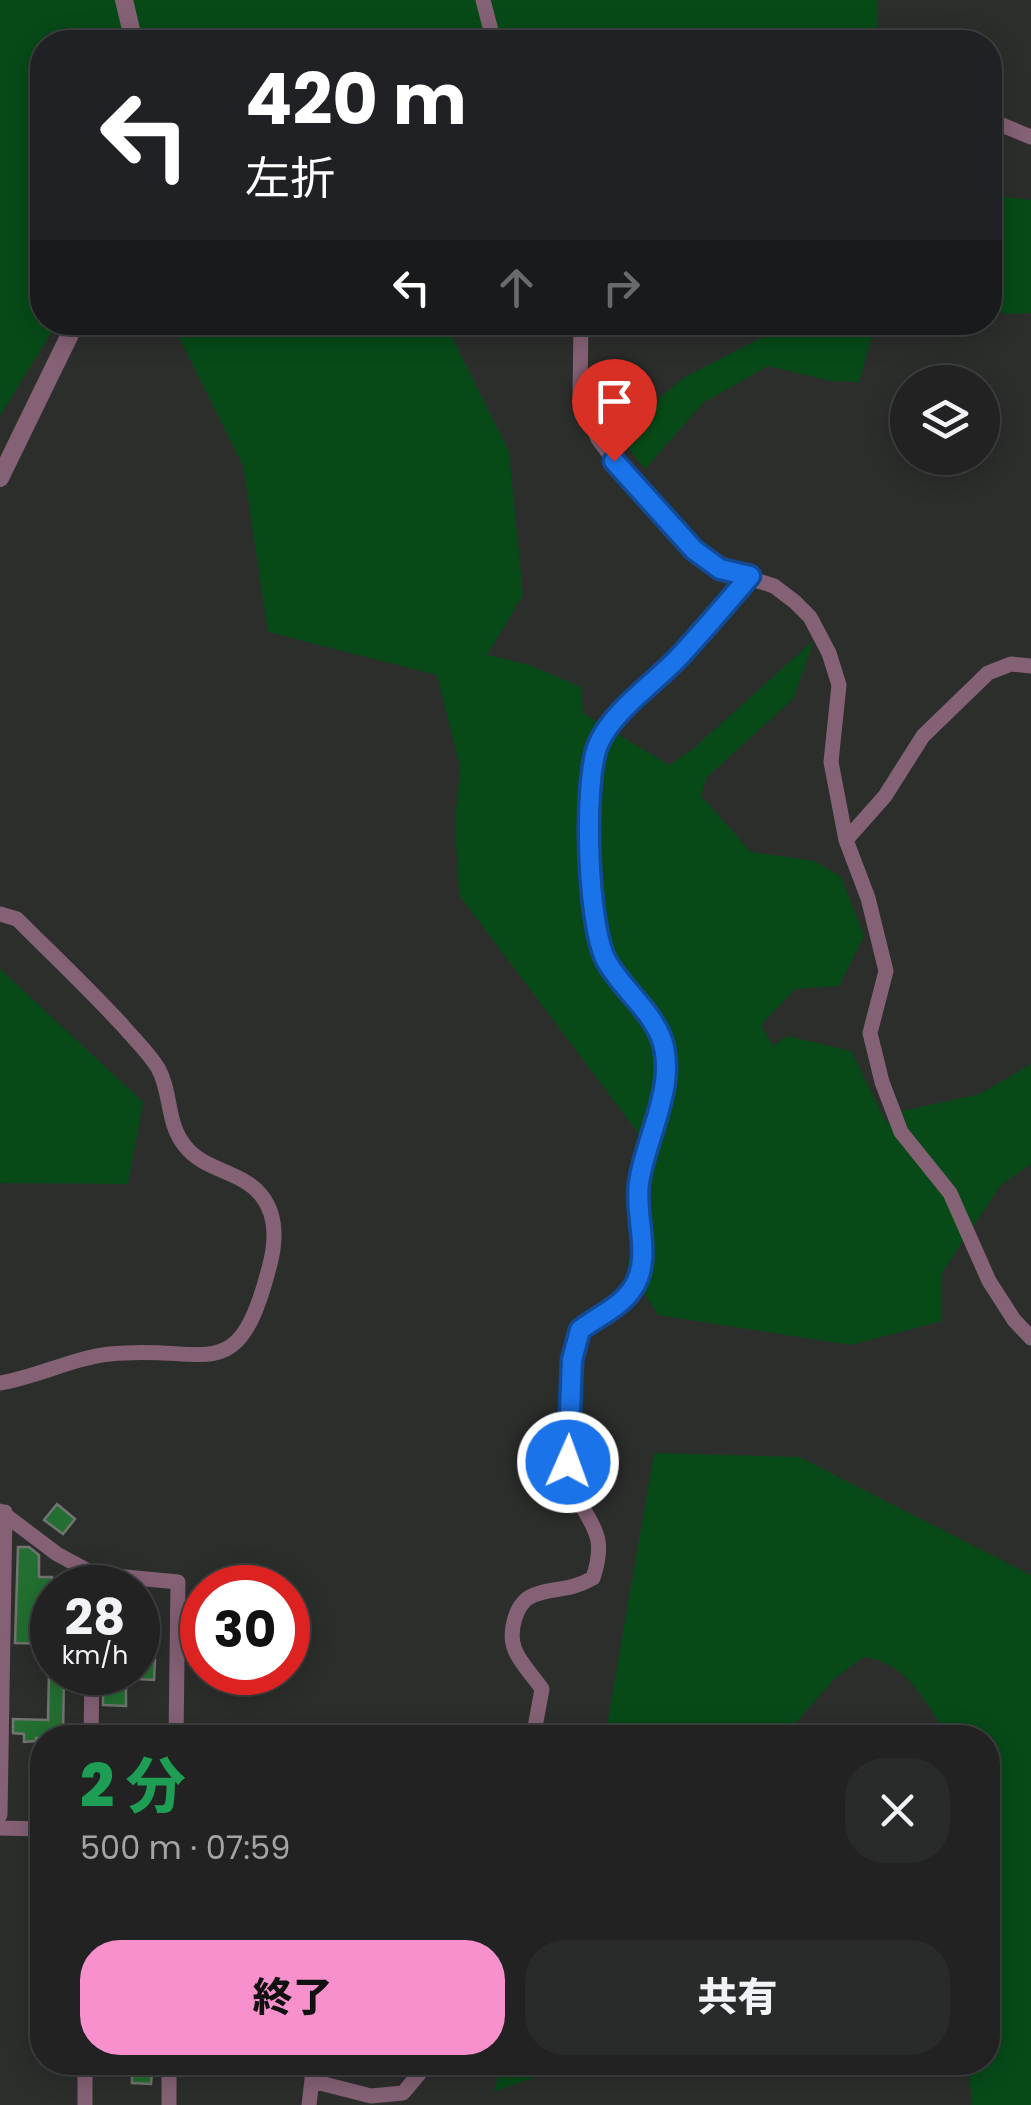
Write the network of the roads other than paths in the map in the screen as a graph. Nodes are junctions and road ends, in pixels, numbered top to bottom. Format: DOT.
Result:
graph roads {
  1 [pos="124,0"];
  2 [pos="483,0"];
  3 [pos="131,30"];
  4 [pos="491,30"];
  5 [pos="1002,125"];
  6 [pos="1031,137"];
  7 [pos="70,335"];
  8 [pos="580,335"];
  9 [pos="0,478"];
  10 [pos="750,576"];
  11 [pos="1031,666"];
  12 [pos="846,840"];
  13 [pos="0,914"];
  14 [pos="1031,1338"];
  15 [pos="0,1383"];
  16 [pos="2,1512"];
  17 [pos="72,1565"];
  18 [pos="160,1582"];
  19 [pos="92,1695"];
  20 [pos="91,1725"];
  21 [pos="176,1725"];
  22 [pos="535,1725"];
  23 [pos="0,1815"];
  24 [pos="0,1828"];
  25 [pos="30,1829"];
  26 [pos="86,2075"];
  27 [pos="169,2075"];
  28 [pos="313,2075"];
  29 [pos="422,2075"];
  30 [pos="312,2081"];
  31 [pos="409,2099"];
  32 [pos="85,2105"];
  33 [pos="169,2105"];
  34 [pos="309,2105"];
  1 -- 3 [label="street"];
  2 -- 4 [label="street"];
  5 -- 6 [label="street"];
  7 -- 9 [label="street"];
  8 -- 10 [label="street"];
  10 -- 12 [label="street"];
  10 -- 22 [label="street"];
  11 -- 12 [label="street"];
  12 -- 14 [label="street"];
  13 -- 15 [label="street"];
  16 -- 17 [label="street"];
  16 -- 23 [label="street"];
  18 -- 21 [label="street"];
  19 -- 20 [label="street"];
  24 -- 25 [label="street"];
  26 -- 32 [label="street"];
  27 -- 33 [label="street"];
  28 -- 30 [label="street"];
  29 -- 31 [label="street"];
  30 -- 31 [label="street"];
  30 -- 34 [label="street"];
}
